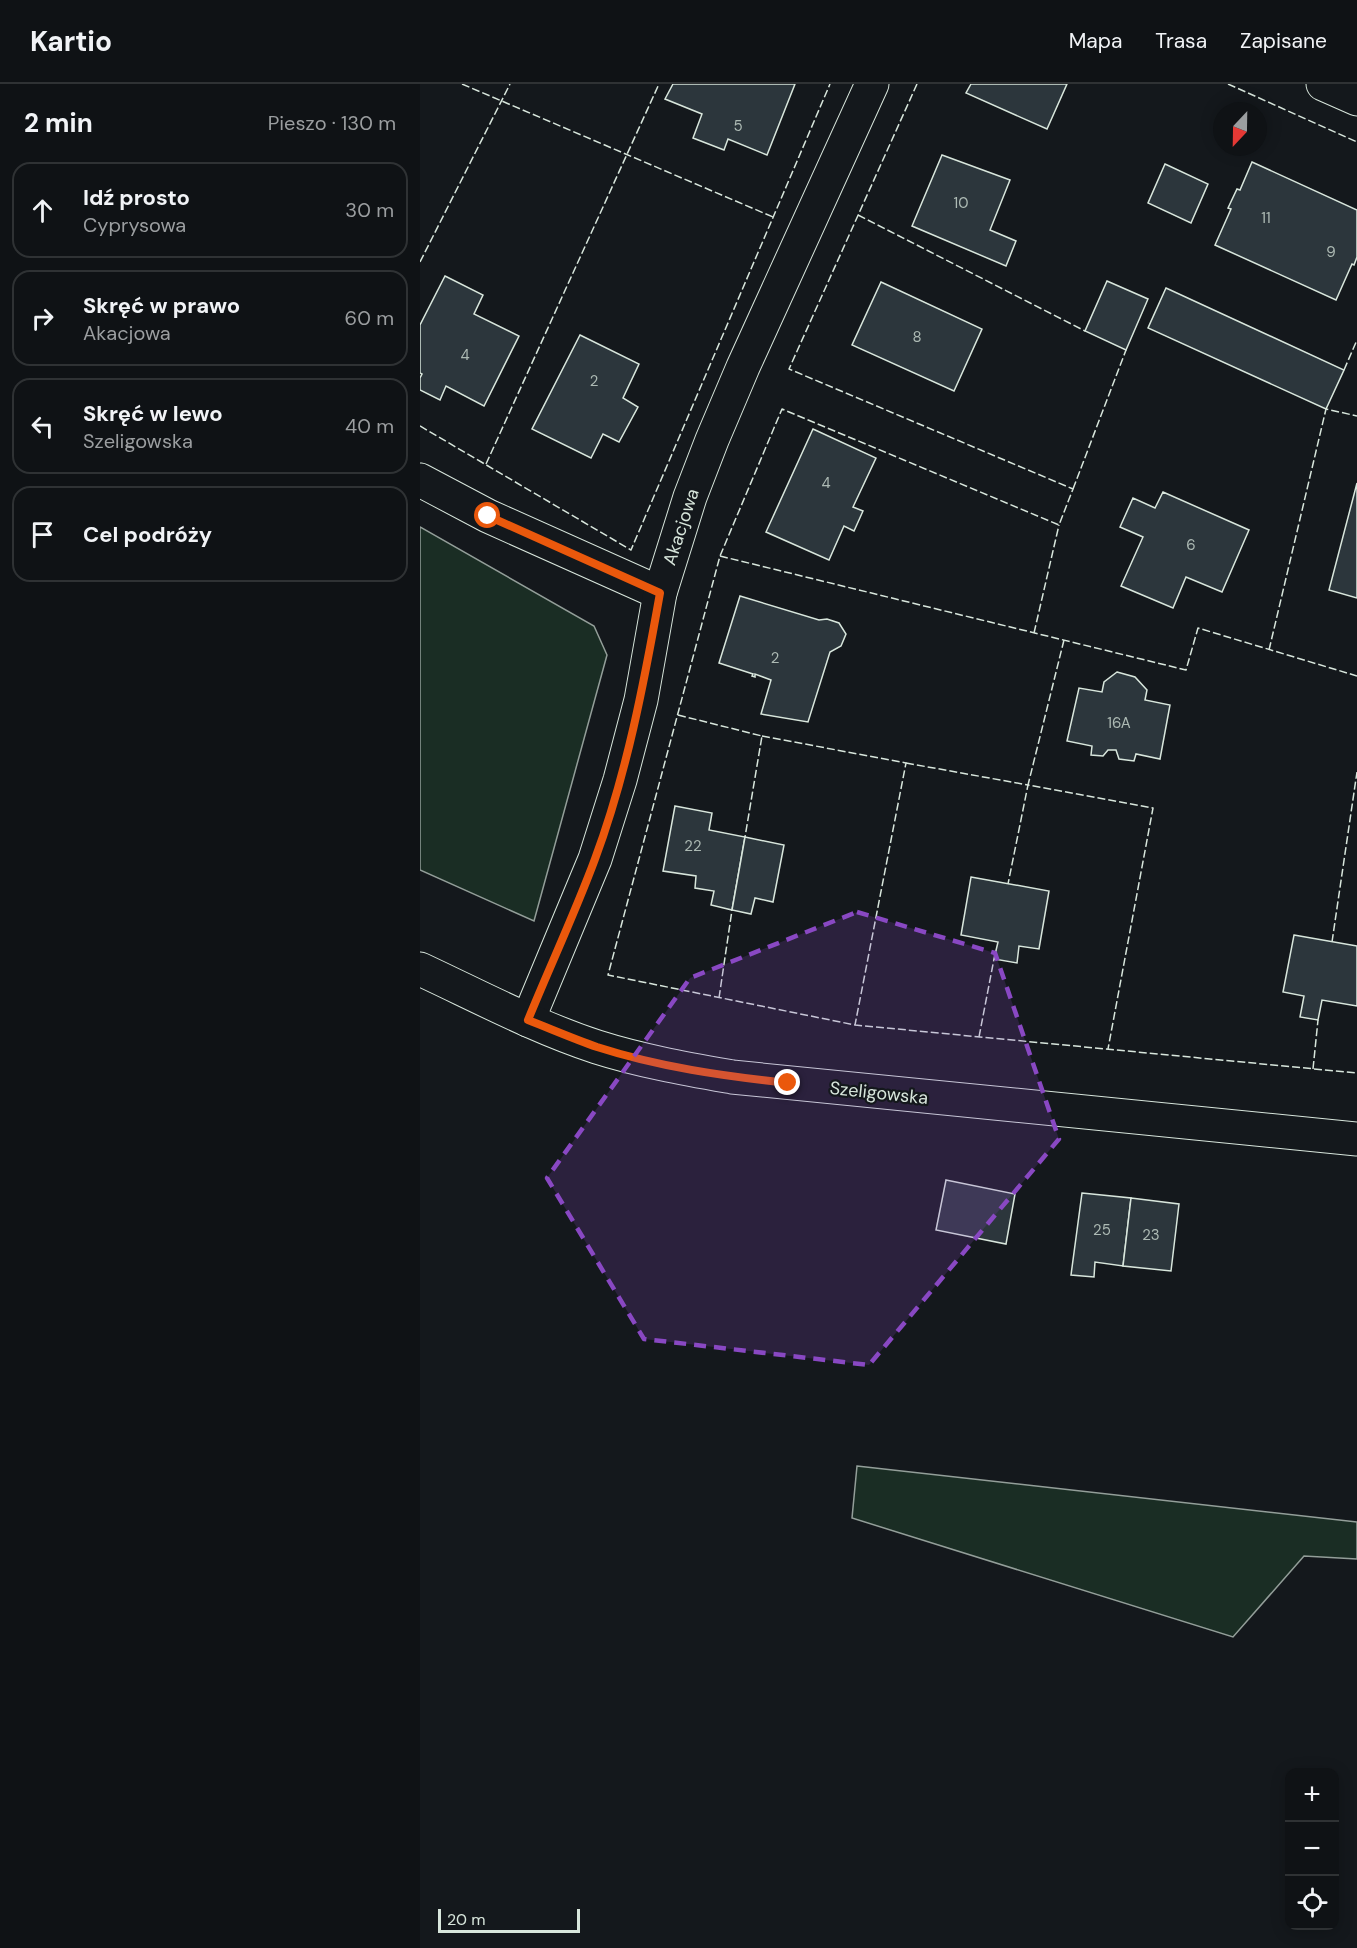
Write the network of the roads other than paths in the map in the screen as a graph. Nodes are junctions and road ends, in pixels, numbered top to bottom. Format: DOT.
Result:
graph roads {
  1 [pos="872,84"];
  2 [pos="1323,84"];
  3 [pos="1357,99"];
  4 [pos="420,480"];
  5 [pos="660,593"];
  6 [pos="420,969"];
  7 [pos="528,1020"];
  8 [pos="1357,1139"];
  1 -- 5 [label="street, Akacjowa"];
  2 -- 3 [label="street"];
  4 -- 5 [label="street"];
  5 -- 7 [label="street, Akacjowa"];
  6 -- 7 [label="street, Szeligowska"];
  7 -- 8 [label="street, Szeligowska"];
}
